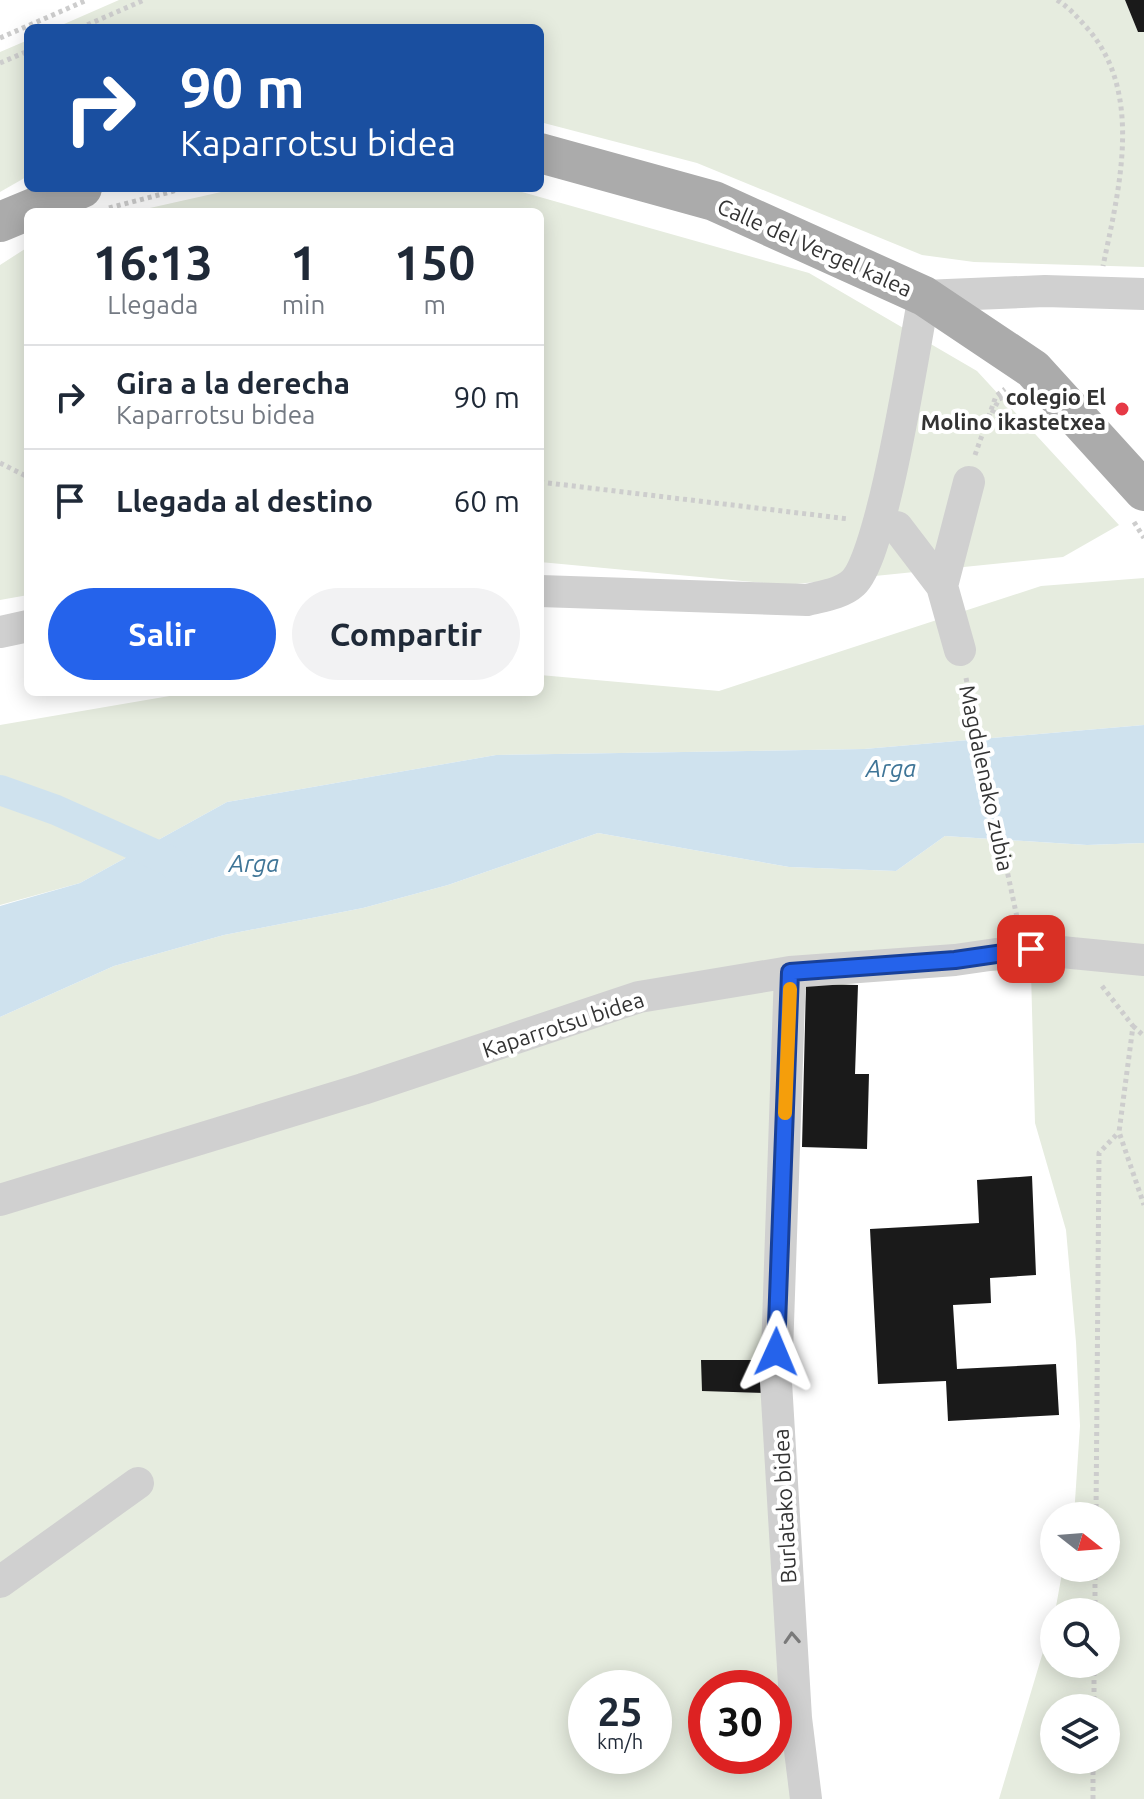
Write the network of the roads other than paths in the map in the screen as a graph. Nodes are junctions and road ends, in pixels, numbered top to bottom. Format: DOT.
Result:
graph roads {
  1 [pos="544,154"];
  2 [pos="72,192"];
  3 [pos="34,208"];
  4 [pos="24,212"];
  5 [pos="0,222"];
  6 [pos="1144,294"];
  7 [pos="924,296"];
  8 [pos="969,482"];
  9 [pos="1144,491"];
  10 [pos="888,526"];
  11 [pos="942,586"];
  12 [pos="544,591"];
  13 [pos="24,627"];
  14 [pos="0,632"];
  15 [pos="960,650"];
  16 [pos="1144,960"];
  17 [pos="790,972"];
  18 [pos="0,1200"];
  19 [pos="138,1483"];
  20 [pos="0,1582"];
  21 [pos="806,1799"];
  1 -- 7 [label="main road, Calle del Vergel kalea"];
  2 -- 3 [label="main road"];
  4 -- 5 [label="main road"];
  6 -- 7 [label="street, Calle del Vergel kalea"];
  7 -- 9 [label="main road"];
  7 -- 10 [label="street"];
  8 -- 11 [label="street"];
  10 -- 11 [label="street"];
  10 -- 12 [label="street"];
  11 -- 15 [label="street"];
  13 -- 14 [label="street"];
  16 -- 17 [label="street, Kaparrotsu bidea"];
  17 -- 18 [label="street, Kaparrotsu bidea"];
  21 -- 17 [label="street, Burlatako bidea, one-way"];
  19 -- 20 [label="street"];
}
